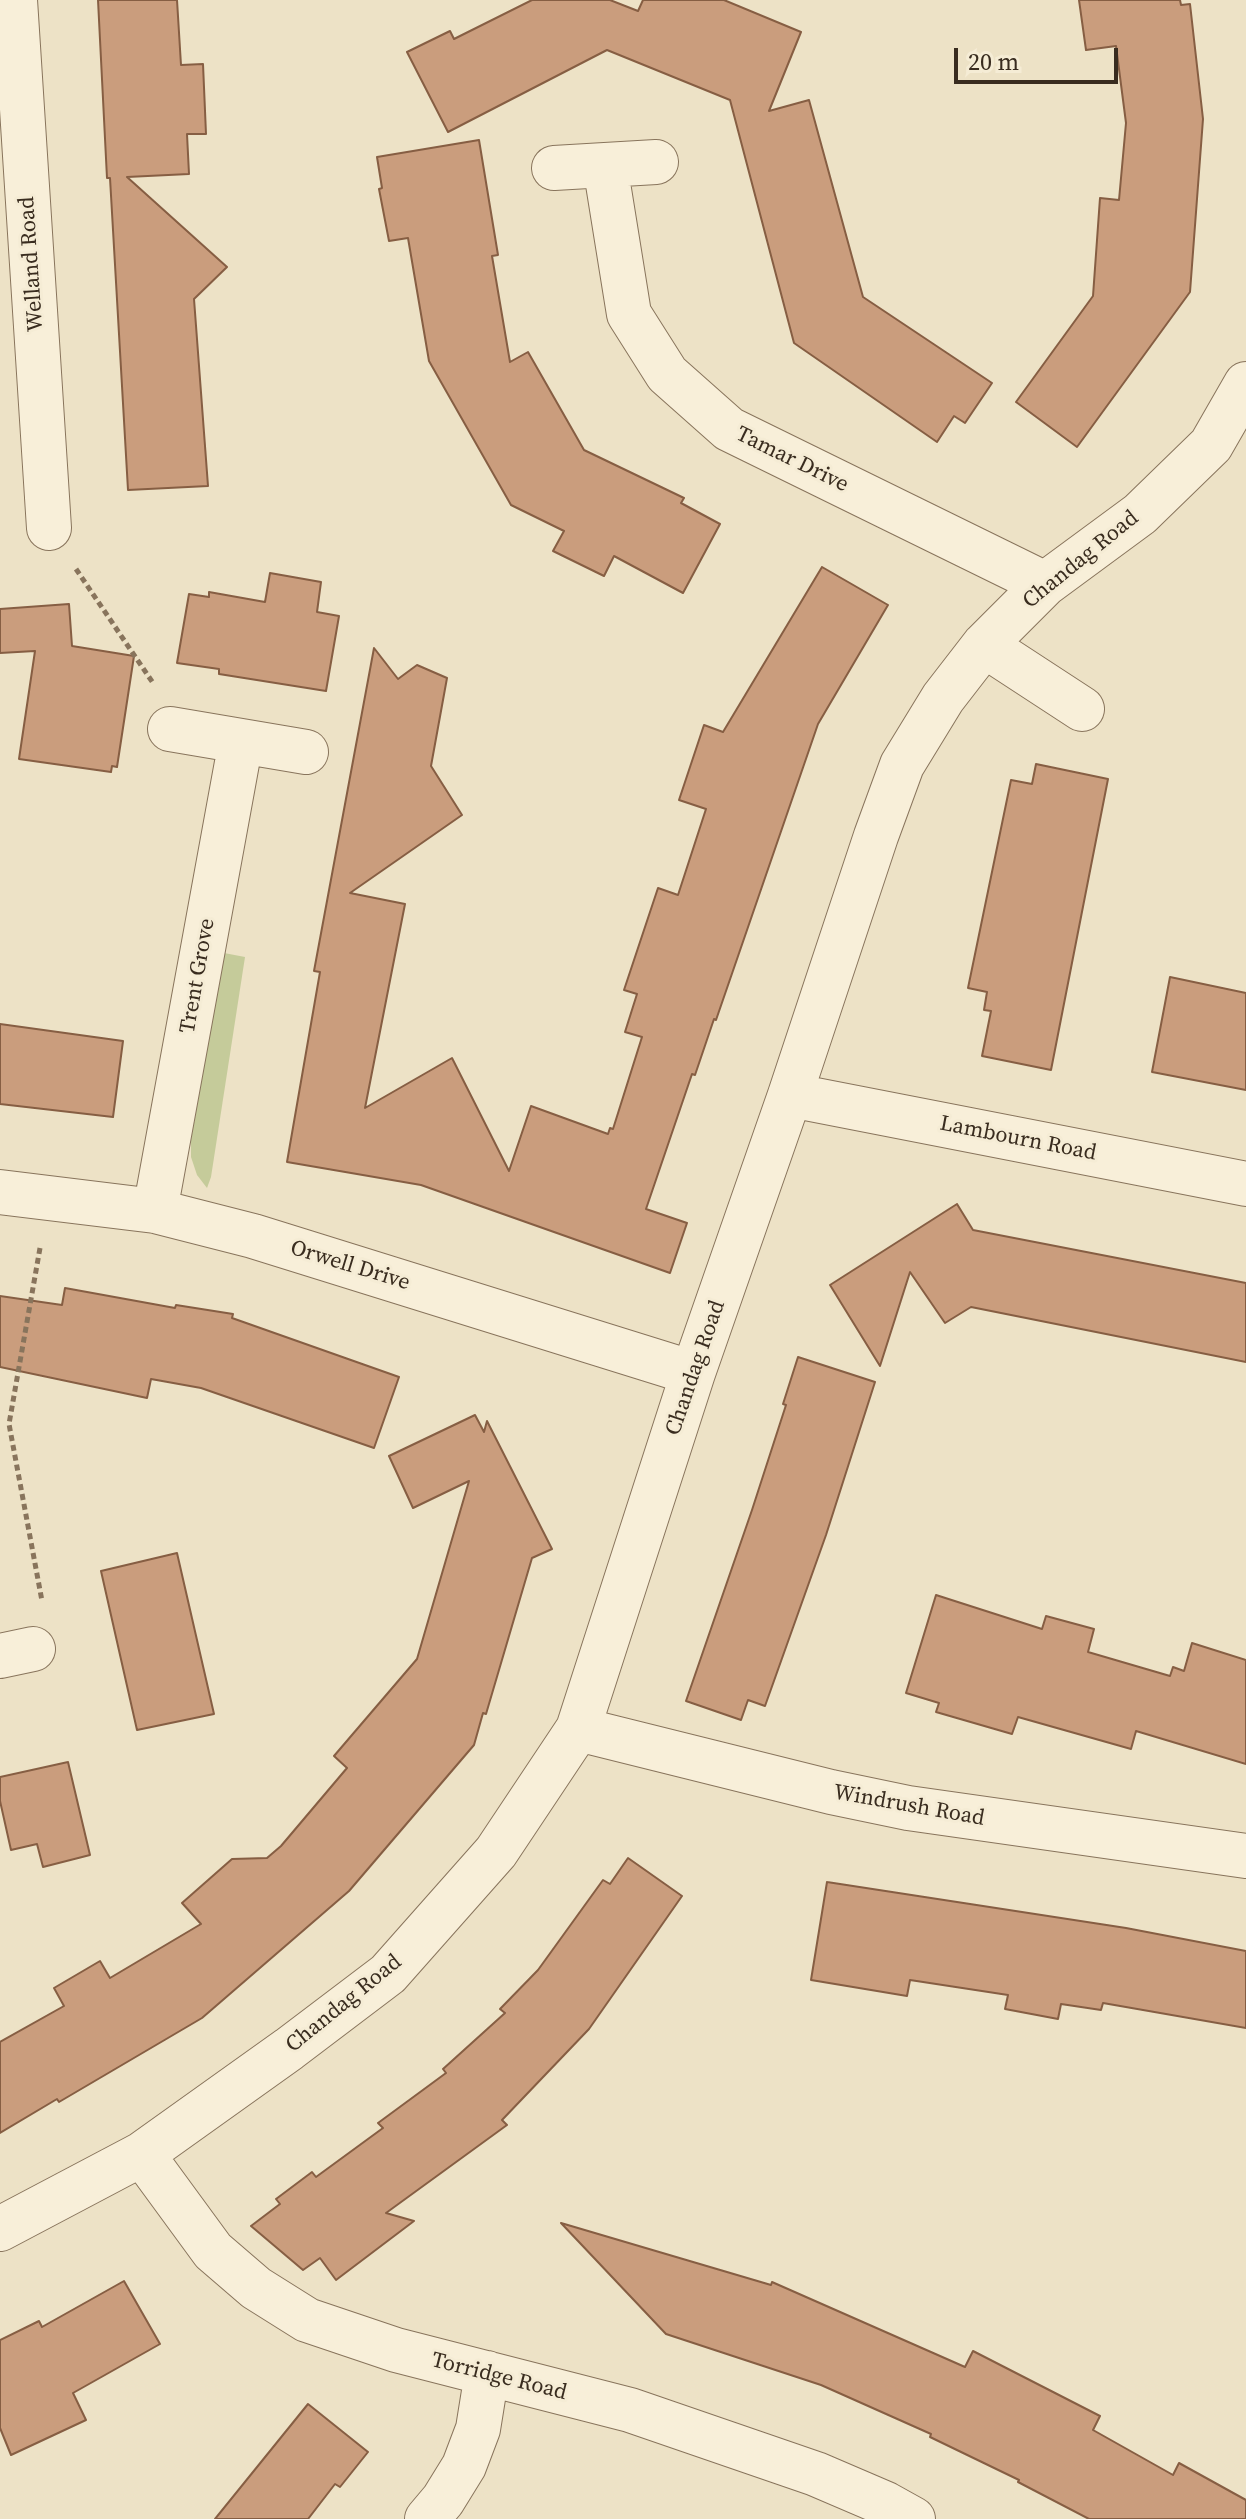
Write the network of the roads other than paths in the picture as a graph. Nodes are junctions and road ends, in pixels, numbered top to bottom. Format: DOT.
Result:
graph roads {
  1 [pos="15,0"];
  2 [pos="656,162"];
  3 [pos="605,165"];
  4 [pos="554,168"];
  5 [pos="1246,384"];
  6 [pos="49,528"];
  7 [pos="1045,584"];
  8 [pos="984,645"];
  9 [pos="1082,709"];
  10 [pos="170,729"];
  11 [pos="241,741"];
  12 [pos="306,752"];
  13 [pos="790,1095"];
  14 [pos="1246,1184"];
  15 [pos="0,1192"];
  16 [pos="155,1211"];
  17 [pos="693,1373"];
  18 [pos="578,1729"];
  19 [pos="1246,1856"];
  20 [pos="142,2154"];
  21 [pos="0,2229"];
  22 [pos="487,2373"];
  23 [pos="427,2519"];
  24 [pos="913,2519"];
  1 -- 6 [label="street, Welland Road"];
  2 -- 3 [label="street"];
  3 -- 4 [label="street"];
  3 -- 7 [label="street, Tamar Drive"];
  5 -- 7 [label="street, Chandag Road"];
  7 -- 8 [label="street, Chandag Road"];
  8 -- 9 [label="street"];
  8 -- 13 [label="street, Chandag Road"];
  10 -- 11 [label="street"];
  11 -- 12 [label="street"];
  11 -- 16 [label="street, Trent Grove"];
  13 -- 14 [label="street, Lambourn Road"];
  13 -- 17 [label="street, Chandag Road"];
  15 -- 16 [label="street, Orwell Drive"];
  16 -- 17 [label="street, Orwell Drive"];
  17 -- 18 [label="street, Chandag Road"];
  18 -- 19 [label="street, Windrush Road"];
  18 -- 20 [label="street, Chandag Road"];
  20 -- 21 [label="street, Chandag Road"];
  20 -- 22 [label="street, Torridge Road"];
  22 -- 23 [label="street"];
  22 -- 24 [label="street, Torridge Road"];
}
